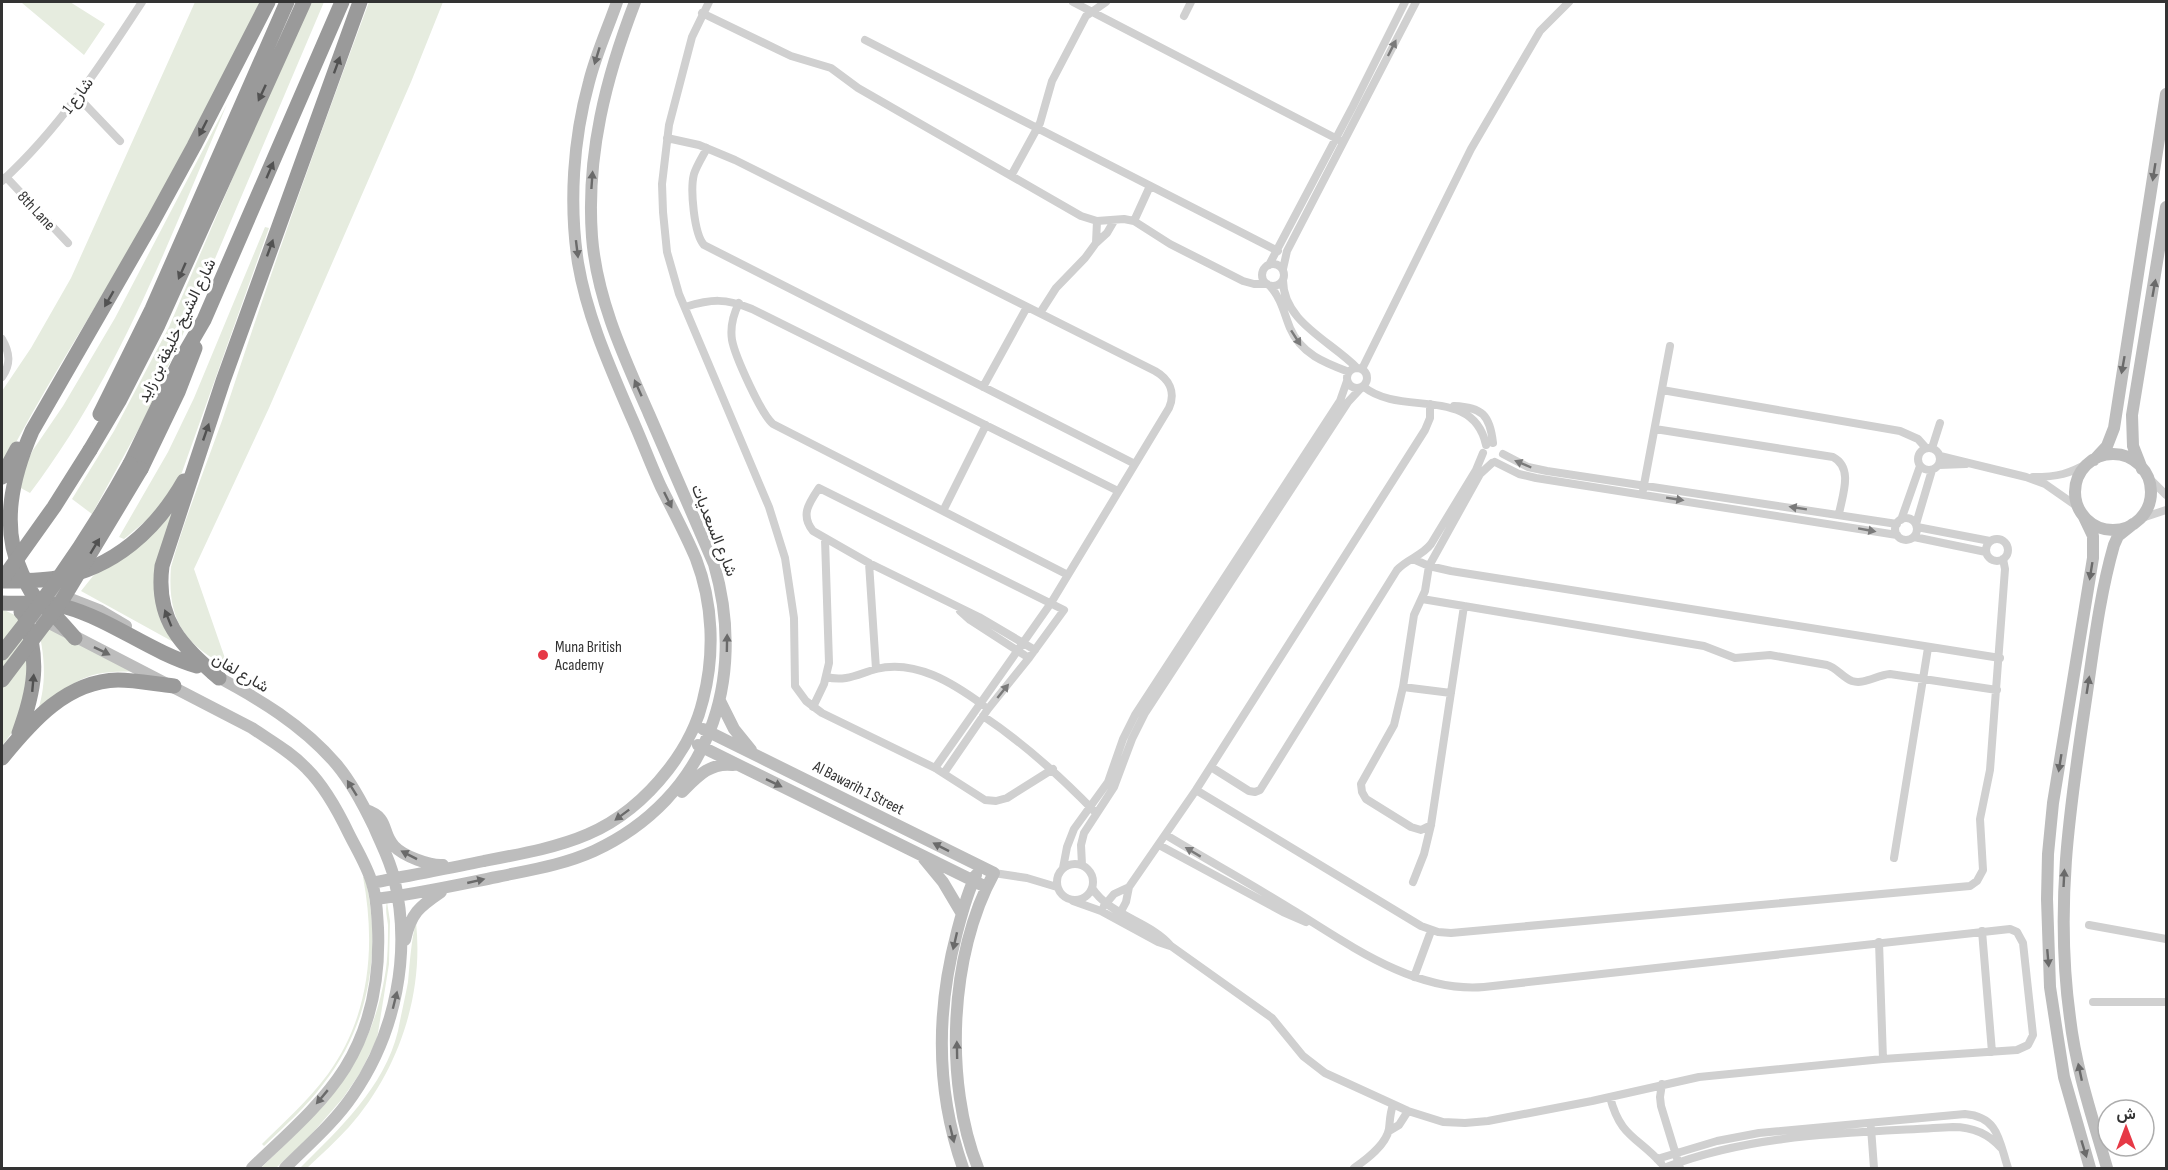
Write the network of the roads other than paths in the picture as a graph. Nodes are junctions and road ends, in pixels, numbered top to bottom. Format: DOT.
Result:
graph roads {
  1 [pos="142,2"];
  2 [pos="268,2"];
  3 [pos="286,2"];
  4 [pos="304,2"];
  5 [pos="342,2"];
  6 [pos="360,2"];
  7 [pos="617,2"];
  8 [pos="635,2"];
  9 [pos="709,2"];
  10 [pos="1073,2"];
  11 [pos="1106,2"];
  12 [pos="1191,2"];
  13 [pos="1405,2"];
  14 [pos="1415,2"];
  15 [pos="1569,2"];
  16 [pos="1091,11"];
  17 [pos="702,13"];
  18 [pos="1184,16"];
  19 [pos="865,40"];
  20 [pos="2166,93"];
  21 [pos="77,96"];
  22 [pos="1038,128"];
  23 [pos="667,138"];
  24 [pos="1340,140"];
  25 [pos="120,141"];
  26 [pos="707,148"];
  27 [pos="1011,176"];
  28 [pos="4,179"];
  29 [pos="1319,180"];
  30 [pos="1150,186"];
  31 [pos="2166,207"];
  32 [pos="1096,221"];
  33 [pos="1114,221"];
  34 [pos="1134,221"];
  35 [pos="68,243"];
  36 [pos="1096,243"];
  37 [pos="1278,251"];
  38 [pos="1269,265"];
  39 [pos="1283,269"];
  40 [pos="1283,280"];
  41 [pos="1269,285"];
  42 [pos="739,303"];
  43 [pos="685,307"];
  44 [pos="1027,307"];
  45 [pos="1040,313"];
  46 [pos="2,339"];
  47 [pos="1670,346"];
  48 [pos="1354,373"];
  49 [pos="2,377"];
  50 [pos="983,387"];
  51 [pos="1362,387"];
  52 [pos="1662,390"];
  53 [pos="1430,404"];
  54 [pos="1940,423"];
  55 [pos="986,425"];
  56 [pos="1655,429"];
  57 [pos="32,431"];
  58 [pos="87,447"];
  59 [pos="1487,447"];
  60 [pos="1929,448"];
  61 [pos="1503,454"];
  62 [pos="196,460"];
  63 [pos="2092,461"];
  64 [pos="1494,463"];
  65 [pos="1135,464"];
  66 [pos="1937,464"];
  67 [pos="135,466"];
  68 [pos="1920,466"];
  69 [pos="2144,472"];
  70 [pos="2,477"];
  71 [pos="2026,477"];
  72 [pos="1643,490"];
  73 [pos="1118,491"];
  74 [pos="2166,495"];
  75 [pos="2166,510"];
  76 [pos="943,511"];
  77 [pos="2080,511"];
  78 [pos="1839,514"];
  79 [pos="2136,521"];
  80 [pos="1899,522"];
  81 [pos="1916,526"];
  82 [pos="1943,532"];
  83 [pos="1897,535"];
  84 [pos="1914,537"];
  85 [pos="825,539"];
  86 [pos="1990,541"];
  87 [pos="1941,542"];
  88 [pos="1246,552"];
  89 [pos="1986,552"];
  90 [pos="2003,558"];
  91 [pos="1413,559"];
  92 [pos="869,563"];
  93 [pos="2,564"];
  94 [pos="1429,566"];
  95 [pos="2,570"];
  96 [pos="1068,575"];
  97 [pos="25,580"];
  98 [pos="2,581"];
  99 [pos="1422,599"];
  100 [pos="6,602"];
  101 [pos="38,602"];
  102 [pos="1051,603"];
  103 [pos="1464,606"];
  104 [pos="75,638"];
  105 [pos="1021,647"];
  106 [pos="1928,648"];
  107 [pos="1035,650"];
  108 [pos="2,653"];
  109 [pos="1029,658"];
  110 [pos="2000,658"];
  111 [pos="196,666"];
  112 [pos="876,669"];
  113 [pos="826,677"];
  114 [pos="219,678"];
  115 [pos="1923,679"];
  116 [pos="2,680"];
  117 [pos="174,687"];
  118 [pos="1403,687"];
  119 [pos="1997,690"];
  120 [pos="1451,693"];
  121 [pos="720,701"];
  122 [pos="980,703"];
  123 [pos="813,708"];
  124 [pos="986,713"];
  125 [pos="703,729"];
  126 [pos="17,739"];
  127 [pos="696,744"];
  128 [pos="754,753"];
  129 [pos="2,758"];
  130 [pos="1211,767"];
  131 [pos="743,768"];
  132 [pos="935,768"];
  133 [pos="1053,768"];
  134 [pos="944,773"];
  135 [pos="1197,790"];
  136 [pos="366,810"];
  137 [pos="1093,810"];
  138 [pos="1431,825"];
  139 [pos="1166,836"];
  140 [pos="622,837"];
  141 [pos="1159,845"];
  142 [pos="919,854"];
  143 [pos="1894,858"];
  144 [pos="486,861"];
  145 [pos="1082,865"];
  146 [pos="981,867"];
  147 [pos="1063,868"];
  148 [pos="1226,871"];
  149 [pos="994,873"];
  150 [pos="395,878"];
  151 [pos="1221,880"];
  152 [pos="974,881"];
  153 [pos="1413,882"];
  154 [pos="372,883"];
  155 [pos="986,887"];
  156 [pos="1057,887"];
  157 [pos="1129,887"];
  158 [pos="447,888"];
  159 [pos="1092,888"];
  160 [pos="398,897"];
  161 [pos="376,899"];
  162 [pos="1072,900"];
  163 [pos="1106,902"];
  164 [pos="1274,904"];
  165 [pos="1101,911"];
  166 [pos="962,914"];
  167 [pos="1119,916"];
  168 [pos="2089,925"];
  169 [pos="1431,931"];
  170 [pos="1982,931"];
  171 [pos="2166,939"];
  172 [pos="1879,942"];
  173 [pos="400,959"];
  174 [pos="1414,977"];
  175 [pos="2093,1002"];
  176 [pos="2166,1002"];
  177 [pos="1992,1052"];
  178 [pos="1883,1059"];
  179 [pos="1662,1084"];
  180 [pos="1610,1097"];
  181 [pos="1393,1105"];
  182 [pos="1408,1112"];
  183 [pos="1872,1121"];
  184 [pos="1389,1131"];
  185 [pos="1871,1132"];
  186 [pos="2002,1149"];
  187 [pos="1657,1159"];
  188 [pos="1678,1161"];
  189 [pos="252,1168"];
  190 [pos="285,1168"];
  191 [pos="963,1168"];
  192 [pos="978,1168"];
  193 [pos="1354,1168"];
  194 [pos="1664,1168"];
  195 [pos="1874,1168"];
  196 [pos="2008,1168"];
  197 [pos="2090,1168"];
  198 [pos="2107,1168"];
  1 -- 21 [label="street, شارع 1"];
  2 -- 57 [label="highway, one-way"];
  3 -- 58 [label="highway, شارع الشيخ خليفة بن زايد"];
  4 -- 58 [label="highway, one-way"];
  67 -- 5 [label="highway, شارع الشيخ خليفة بن زايد, one-way"];
  62 -- 6 [label="highway, one-way"];
  7 -- 125 [label="street, شارع السعديات, one-way"];
  121 -- 8 [label="street, شارع السعديات, one-way"];
  9 -- 17 [label="street"];
  10 -- 16 [label="street"];
  11 -- 16 [label="street"];
  12 -- 18 [label="street"];
  13 -- 24 [label="street"];
  24 -- 14 [label="street, one-way"];
  15 -- 48 [label="street"];
  16 -- 22 [label="street"];
  16 -- 24 [label="street"];
  17 -- 23 [label="street"];
  17 -- 27 [label="street"];
  19 -- 22 [label="street"];
  20 -- 63 [label="street, one-way"];
  21 -- 25 [label="street"];
  21 -- 28 [label="street, شارع 1"];
  22 -- 27 [label="street"];
  22 -- 30 [label="street"];
  23 -- 26 [label="street"];
  23 -- 43 [label="street"];
  24 -- 29 [label="street"];
  26 -- 44 [label="street"];
  26 -- 50 [label="street"];
  27 -- 32 [label="street"];
  28 -- 35 [label="street, 8th Lane"];
  29 -- 37 [label="street"];
  29 -- 39 [label="street"];
  30 -- 34 [label="street"];
  30 -- 37 [label="street"];
  69 -- 31 [label="street, one-way"];
  32 -- 33 [label="street"];
  32 -- 36 [label="street"];
  33 -- 34 [label="street"];
  33 -- 36 [label="street"];
  34 -- 41 [label="street"];
  36 -- 45 [label="street"];
  37 -- 38 [label="street"];
  38 -- 39 [label="street"];
  38 -- 41 [label="street"];
  39 -- 40 [label="street"];
  40 -- 41 [label="street"];
  40 -- 48 [label="street"];
  41 -- 48 [label="street, one-way"];
  42 -- 43 [label="street"];
  42 -- 55 [label="street"];
  42 -- 76 [label="street"];
  43 -- 123 [label="street"];
  44 -- 45 [label="street"];
  44 -- 50 [label="street"];
  45 -- 65 [label="street"];
  46 -- 49 [label="street"];
  47 -- 52 [label="street"];
  48 -- 51 [label="street"];
  48 -- 51 [label="street"];
  48 -- 88 [label="street"];
  50 -- 65 [label="street"];
  51 -- 53 [label="street"];
  51 -- 88 [label="street"];
  52 -- 56 [label="street"];
  52 -- 60 [label="street"];
  53 -- 59 [label="street"];
  53 -- 130 [label="street"];
  54 -- 60 [label="street"];
  55 -- 73 [label="street"];
  55 -- 76 [label="street"];
  56 -- 72 [label="street"];
  56 -- 78 [label="street"];
  57 -- 70 [label="highway"];
  57 -- 97 [label="highway"];
  58 -- 93 [label="highway, شارع الشيخ خليفة بن زايد"];
  58 -- 98 [label="highway, bridge"];
  59 -- 61 [label="street"];
  59 -- 64 [label="street"];
  59 -- 91 [label="street"];
  60 -- 66 [label="street"];
  60 -- 68 [label="street"];
  61 -- 64 [label="street"];
  72 -- 61 [label="street, one-way"];
  62 -- 97 [label="highway"];
  114 -- 62 [label="highway, one-way"];
  63 -- 69 [label="street"];
  63 -- 71 [label="street"];
  63 -- 77 [label="street"];
  64 -- 72 [label="street"];
  64 -- 94 [label="street"];
  65 -- 73 [label="street"];
  66 -- 68 [label="street"];
  66 -- 71 [label="street"];
  66 -- 81 [label="street"];
  67 -- 108 [label="highway, bridge"];
  116 -- 67 [label="highway, one-way, bridge"];
  68 -- 80 [label="street"];
  69 -- 74 [label="street"];
  69 -- 79 [label="street"];
  71 -- 77 [label="street"];
  78 -- 72 [label="street, one-way"];
  72 -- 83 [label="street, one-way"];
  73 -- 96 [label="street"];
  75 -- 79 [label="street"];
  76 -- 96 [label="street"];
  77 -- 79 [label="street"];
  77 -- 197 [label="street, one-way"];
  78 -- 80 [label="street"];
  198 -- 79 [label="street, one-way"];
  80 -- 81 [label="street"];
  80 -- 83 [label="street"];
  81 -- 82 [label="street"];
  81 -- 84 [label="street"];
  82 -- 86 [label="street"];
  82 -- 87 [label="street"];
  83 -- 84 [label="street"];
  84 -- 87 [label="street"];
  85 -- 92 [label="street"];
  85 -- 102 [label="street"];
  85 -- 113 [label="street"];
  86 -- 89 [label="street"];
  86 -- 90 [label="street"];
  87 -- 89 [label="street"];
  88 -- 137 [label="street"];
  89 -- 90 [label="street"];
  90 -- 110 [label="street"];
  91 -- 94 [label="street"];
  91 -- 130 [label="street"];
  92 -- 105 [label="street"];
  92 -- 112 [label="street"];
  94 -- 99 [label="street"];
  94 -- 106 [label="street"];
  95 -- 97 [label="street, شارع لفان"];
  96 -- 102 [label="street"];
  97 -- 98 [label="highway"];
  97 -- 101 [label="highway"];
  97 -- 111 [label="street, شارع لفان"];
  98 -- 100 [label="highway"];
  99 -- 103 [label="street"];
  99 -- 118 [label="street"];
  100 -- 101 [label="highway"];
  100 -- 104 [label="street"];
  126 -- 100 [label="highway, one-way"];
  101 -- 104 [label="highway"];
  101 -- 111 [label="highway"];
  102 -- 105 [label="street"];
  102 -- 107 [label="street"];
  103 -- 115 [label="street"];
  103 -- 120 [label="street"];
  104 -- 117 [label="street, one-way"];
  105 -- 107 [label="street"];
  105 -- 109 [label="street"];
  105 -- 122 [label="street"];
  106 -- 110 [label="street"];
  106 -- 115 [label="street"];
  107 -- 109 [label="street"];
  124 -- 109 [label="street, one-way"];
  110 -- 119 [label="street"];
  111 -- 114 [label="street, شارع لفان"];
  112 -- 113 [label="street"];
  112 -- 122 [label="street"];
  113 -- 123 [label="street"];
  136 -- 114 [label="street, شارع لفان, one-way"];
  115 -- 119 [label="street"];
  115 -- 143 [label="street"];
  117 -- 126 [label="highway"];
  117 -- 154 [label="street"];
  118 -- 120 [label="street"];
  118 -- 138 [label="street"];
  119 -- 169 [label="street"];
  120 -- 138 [label="street"];
  121 -- 125 [label="street, شارع السعديات"];
  121 -- 128 [label="street"];
  122 -- 124 [label="street"];
  122 -- 132 [label="street"];
  123 -- 132 [label="street"];
  124 -- 133 [label="street"];
  124 -- 134 [label="street"];
  125 -- 127 [label="street, شارع السعديات"];
  125 -- 128 [label="street, Al Bawarih 1 Street"];
  126 -- 129 [label="highway"];
  127 -- 131 [label="street, Al Bawarih 1 Street"];
  127 -- 140 [label="street, شارع السعديات"];
  127 -- 144 [label="street, شارع السعديات, one-way"];
  146 -- 128 [label="street, Al Bawarih 1 Street, one-way"];
  130 -- 135 [label="street"];
  131 -- 140 [label="street"];
  131 -- 142 [label="street, Al Bawarih 1 Street, one-way"];
  132 -- 134 [label="street"];
  133 -- 134 [label="street"];
  133 -- 137 [label="street"];
  135 -- 139 [label="street"];
  135 -- 169 [label="street"];
  144 -- 136 [label="street, one-way"];
  136 -- 150 [label="street, شارع لفان"];
  137 -- 145 [label="street"];
  137 -- 147 [label="street"];
  138 -- 153 [label="street"];
  139 -- 141 [label="street"];
  148 -- 139 [label="street, one-way"];
  158 -- 140 [label="street, شارع السعديات, one-way"];
  141 -- 151 [label="street"];
  141 -- 157 [label="street"];
  142 -- 152 [label="street, Al Bawarih 1 Street"];
  142 -- 166 [label="street"];
  144 -- 150 [label="street, شارع السعديات"];
  145 -- 147 [label="street"];
  145 -- 159 [label="street"];
  146 -- 149 [label="street, Al Bawarih 1 Street"];
  146 -- 152 [label="street"];
  147 -- 156 [label="street"];
  148 -- 151 [label="street"];
  148 -- 164 [label="street"];
  149 -- 155 [label="street"];
  149 -- 156 [label="street"];
  150 -- 154 [label="street, شارع السعديات"];
  150 -- 160 [label="street, شارع لفان"];
  151 -- 164 [label="street"];
  152 -- 155 [label="street, Al Bawarih 1 Street"];
  152 -- 166 [label="street"];
  154 -- 161 [label="street"];
  192 -- 155 [label="street, one-way"];
  156 -- 162 [label="street"];
  157 -- 163 [label="street"];
  157 -- 167 [label="street"];
  158 -- 160 [label="street, شارع السعديات"];
  158 -- 173 [label="street"];
  159 -- 162 [label="street"];
  159 -- 163 [label="street"];
  160 -- 161 [label="street, شارع السعديات"];
  160 -- 173 [label="street"];
  161 -- 189 [label="street, one-way"];
  162 -- 165 [label="street"];
  163 -- 165 [label="street"];
  163 -- 167 [label="street"];
  164 -- 174 [label="street"];
  165 -- 167 [label="street"];
  166 -- 191 [label="street, one-way"];
  167 -- 181 [label="street"];
  168 -- 171 [label="street"];
  169 -- 174 [label="street"];
  170 -- 172 [label="street"];
  170 -- 177 [label="street"];
  170 -- 177 [label="street"];
  172 -- 174 [label="street"];
  172 -- 178 [label="street"];
  190 -- 173 [label="street, one-way"];
  175 -- 176 [label="street"];
  177 -- 178 [label="street"];
  178 -- 179 [label="street"];
  179 -- 180 [label="street"];
  179 -- 188 [label="street"];
  180 -- 182 [label="street"];
  180 -- 187 [label="street"];
  181 -- 182 [label="street"];
  181 -- 184 [label="street"];
  182 -- 184 [label="street"];
  183 -- 185 [label="street"];
  183 -- 186 [label="street"];
  183 -- 188 [label="street"];
  184 -- 193 [label="street"];
  185 -- 186 [label="street"];
  185 -- 188 [label="street"];
  185 -- 195 [label="street"];
  186 -- 196 [label="street"];
  187 -- 188 [label="street"];
  187 -- 194 [label="street"];
  188 -- 194 [label="street"];
}
